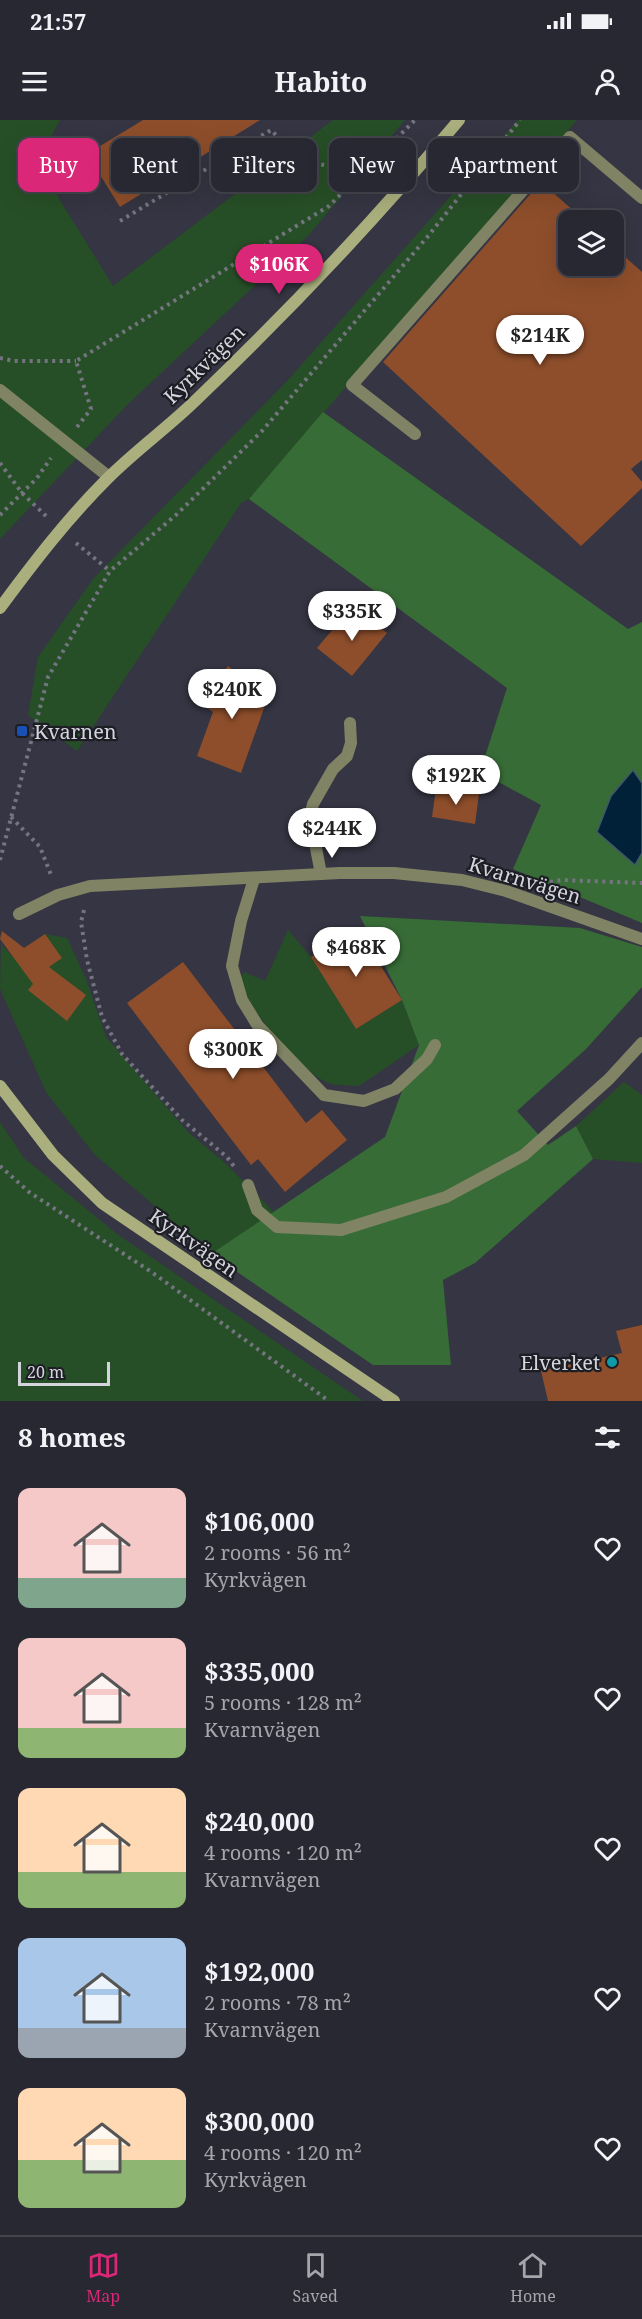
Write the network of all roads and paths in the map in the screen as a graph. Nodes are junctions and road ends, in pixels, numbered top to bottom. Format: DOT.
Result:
graph roads {
  1 [pos="415,120"];
  2 [pos="459,120"];
  3 [pos="520,120"];
  4 [pos="397,138"];
  5 [pos="329,166"];
  6 [pos="343,192"];
  7 [pos="642,198"];
  8 [pos="120,221"];
  9 [pos="0,357"];
  10 [pos="76,361"];
  11 [pos="0,390"];
  12 [pos="415,434"];
  13 [pos="64,442"];
  14 [pos="0,463"];
  15 [pos="109,477"];
  16 [pos="22,493"];
  17 [pos="0,515"];
  18 [pos="0,608"];
  19 [pos="350,723"];
  20 [pos="11,817"];
  21 [pos="0,860"];
  22 [pos="321,874"];
  23 [pos="254,879"];
  24 [pos="642,883"];
  25 [pos="90,886"];
  26 [pos="506,891"];
  27 [pos="58,895"];
  28 [pos="19,914"];
  29 [pos="642,939"];
  30 [pos="642,1043"];
  31 [pos="435,1045"];
  32 [pos="0,1086"];
  33 [pos="0,1166"];
  34 [pos="248,1185"];
  35 [pos="329,1401"];
  36 [pos="394,1401"];
  1 -- 4 [label="path"];
  2 -- 15 [label="street, Kyrkvägen"];
  3 -- 20 [label="path"];
  5 -- 8 [label="path"];
  6 -- 10 [label="path"];
  7 -- 12 [label="street"];
  9 -- 10 [label="path"];
  10 -- 13 [label="path"];
  11 -- 13 [label="street"];
  13 -- 15 [label="street"];
  13 -- 16 [label="path"];
  14 -- 16 [label="path"];
  15 -- 18 [label="street, Kyrkvägen"];
  16 -- 17 [label="path"];
  19 -- 22 [label="street"];
  20 -- 21 [label="path"];
  20 -- 27 [label="path"];
  22 -- 23 [label="street, Kvarnvägen"];
  22 -- 26 [label="street, Kvarnvägen"];
  23 -- 25 [label="street, Kvarnvägen"];
  23 -- 31 [label="street"];
  24 -- 26 [label="path"];
  25 -- 27 [label="street, Kvarnvägen"];
  25 -- 34 [label="path"];
  26 -- 29 [label="street, Kvarnvägen"];
  27 -- 28 [label="street, Kvarnvägen"];
  30 -- 34 [label="street"];
  32 -- 36 [label="street, Kyrkvägen"];
  33 -- 35 [label="path"];
}
